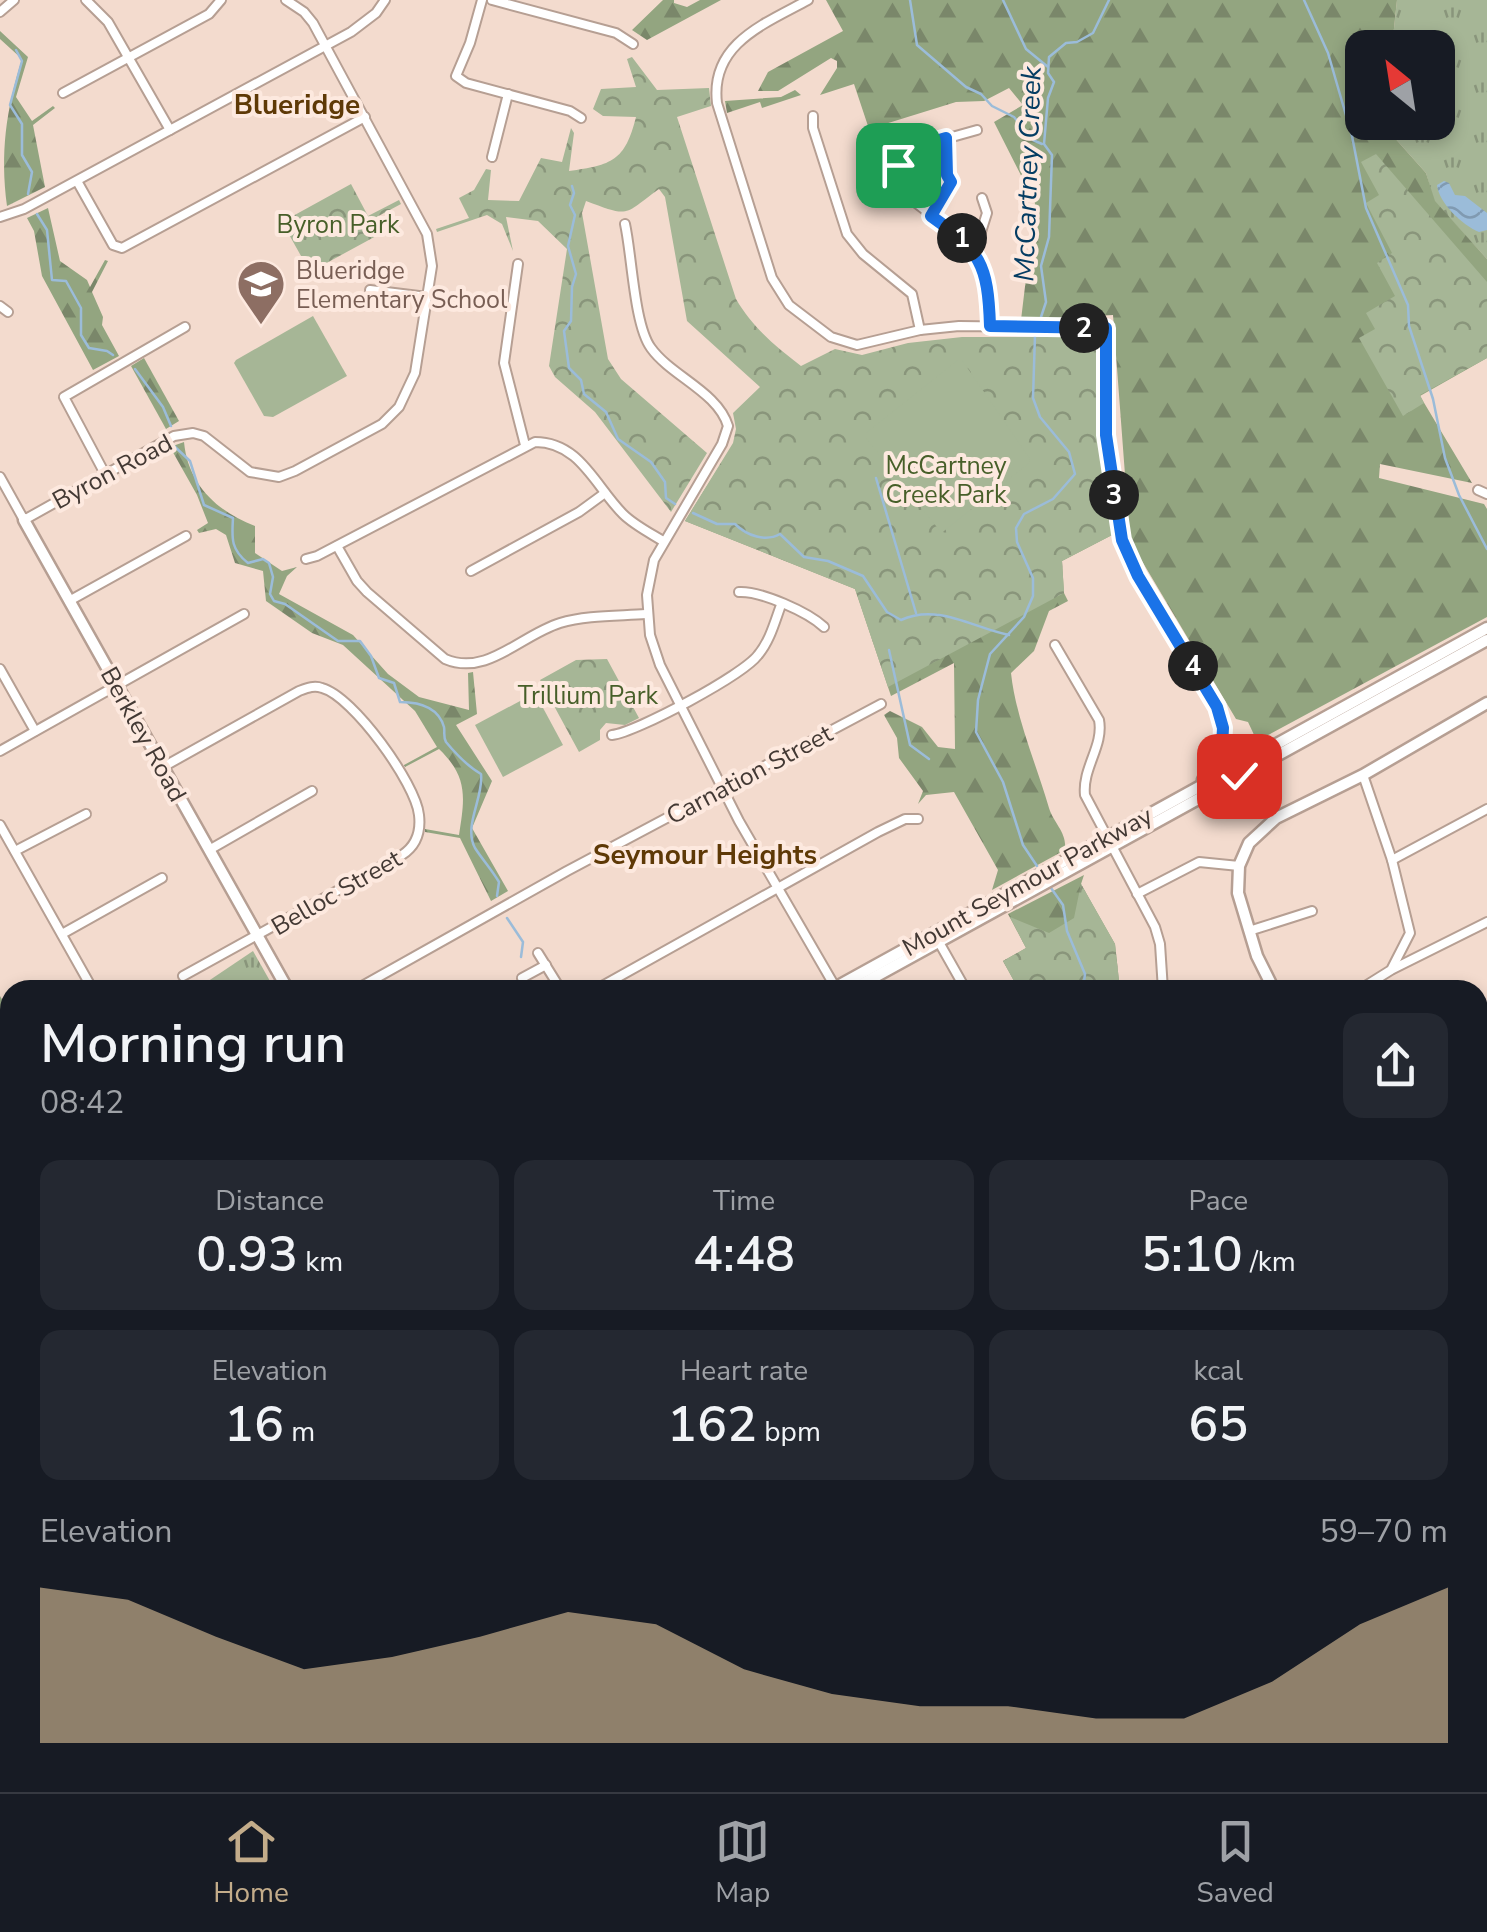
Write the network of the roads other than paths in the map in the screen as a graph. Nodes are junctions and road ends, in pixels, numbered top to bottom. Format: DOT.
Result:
graph roads {
  1 [pos="14,0"];
  2 [pos="86,0"];
  3 [pos="221,0"];
  4 [pos="286,0"];
  5 [pos="385,0"];
  6 [pos="482,0"];
  7 [pos="492,0"];
  8 [pos="808,0"];
  9 [pos="0,11"];
  10 [pos="632,44"];
  11 [pos="326,46"];
  12 [pos="130,58"];
  13 [pos="64,92"];
  14 [pos="508,94"];
  15 [pos="814,116"];
  16 [pos="365,118"];
  17 [pos="580,118"];
  18 [pos="170,130"];
  19 [pos="978,130"];
  20 [pos="889,136"];
  21 [pos="946,138"];
  22 [pos="895,153"];
  23 [pos="492,158"];
  24 [pos="898,165"];
  25 [pos="77,180"];
  26 [pos="982,198"];
  27 [pos="911,199"];
  28 [pos="931,216"];
  29 [pos="0,218"];
  30 [pos="624,224"];
  31 [pos="975,252"];
  32 [pos="518,264"];
  33 [pos="370,290"];
  34 [pos="427,296"];
  35 [pos="990,326"];
  36 [pos="185,327"];
  37 [pos="920,330"];
  38 [pos="525,444"];
  39 [pos="105,474"];
  40 [pos="0,477"];
  41 [pos="605,493"];
  42 [pos="24,520"];
  43 [pos="186,536"];
  44 [pos="663,540"];
  45 [pos="337,546"];
  46 [pos="306,559"];
  47 [pos="472,571"];
  48 [pos="739,592"];
  49 [pos="70,601"];
  50 [pos="782,604"];
  51 [pos="244,614"];
  52 [pos="646,614"];
  53 [pos="824,627"];
  54 [pos="1486,637"];
  55 [pos="1055,645"];
  56 [pos="0,670"];
  57 [pos="116,686"];
  58 [pos="1487,703"];
  59 [pos="680,704"];
  60 [pos="881,704"];
  61 [pos="35,731"];
  62 [pos="612,735"];
  63 [pos="1222,746"];
  64 [pos="0,751"];
  65 [pos="163,768"];
  66 [pos="1236,771"];
  67 [pos="1364,775"];
  68 [pos="1200,785"];
  69 [pos="722,787"];
  70 [pos="312,791"];
  71 [pos="1487,809"];
  72 [pos="86,814"];
  73 [pos="918,819"];
  74 [pos="0,824"];
  75 [pos="1108,842"];
  76 [pos="209,850"];
  77 [pos="15,851"];
  78 [pos="1392,860"];
  79 [pos="1239,866"];
  80 [pos="162,878"];
  81 [pos="778,889"];
  82 [pos="1138,894"];
  83 [pos="1312,911"];
  84 [pos="1487,922"];
  85 [pos="1249,931"];
  86 [pos="1410,933"];
  87 [pos="62,934"];
  88 [pos="258,937"];
  89 [pos="936,938"];
  90 [pos="538,953"];
  91 [pos="1426,954"];
  92 [pos="546,966"];
  93 [pos="1391,970"];
  94 [pos="183,976"];
  95 [pos="522,978"];
  96 [pos="87,980"];
  97 [pos="282,980"];
  98 [pos="373,980"];
  99 [pos="555,980"];
  100 [pos="612,980"];
  101 [pos="829,980"];
  102 [pos="852,980"];
  103 [pos="867,980"];
  104 [pos="960,980"];
  105 [pos="1163,980"];
  106 [pos="1268,980"];
  107 [pos="1376,980"];
  1 -- 9 [label="street"];
  2 -- 12 [label="street"];
  3 -- 12 [label="street"];
  4 -- 11 [label="street, Byron Road"];
  5 -- 11 [label="street"];
  6 -- 14 [label="street"];
  7 -- 10 [label="street"];
  8 -- 37 [label="street"];
  11 -- 16 [label="street, Byron Road"];
  11 -- 18 [label="street"];
  12 -- 13 [label="street"];
  12 -- 18 [label="street"];
  14 -- 17 [label="street"];
  14 -- 23 [label="street"];
  15 -- 37 [label="street"];
  16 -- 25 [label="street"];
  16 -- 34 [label="street, Byron Road"];
  18 -- 25 [label="street"];
  19 -- 21 [label="street"];
  20 -- 22 [label="street"];
  21 -- 22 [label="street"];
  21 -- 28 [label="street"];
  22 -- 24 [label="street"];
  25 -- 29 [label="street"];
  26 -- 31 [label="street"];
  27 -- 28 [label="street"];
  28 -- 31 [label="street"];
  30 -- 44 [label="street"];
  31 -- 35 [label="street"];
  32 -- 38 [label="street"];
  33 -- 34 [label="street"];
  34 -- 39 [label="street, Byron Road"];
  35 -- 37 [label="street"];
  35 -- 63 [label="street"];
  36 -- 39 [label="street"];
  38 -- 41 [label="street"];
  38 -- 45 [label="street"];
  39 -- 42 [label="street, Byron Road"];
  40 -- 42 [label="street, Berkley Road"];
  41 -- 44 [label="street"];
  41 -- 47 [label="street"];
  42 -- 49 [label="main road, Berkley Road"];
  43 -- 49 [label="street"];
  44 -- 52 [label="street"];
  45 -- 46 [label="street"];
  45 -- 52 [label="street"];
  48 -- 50 [label="street"];
  49 -- 57 [label="main road, Berkley Road"];
  50 -- 53 [label="street"];
  50 -- 59 [label="street"];
  51 -- 57 [label="street"];
  52 -- 59 [label="street"];
  54 -- 66 [label="main road, Mount Seymour Parkway"];
  55 -- 75 [label="street"];
  56 -- 61 [label="street"];
  57 -- 61 [label="street"];
  57 -- 65 [label="main road, Berkley Road"];
  58 -- 67 [label="main road"];
  59 -- 62 [label="street"];
  59 -- 69 [label="street"];
  60 -- 69 [label="street, Carnation Street"];
  61 -- 64 [label="street"];
  63 -- 66 [label="street"];
  63 -- 68 [label="main road"];
  65 -- 76 [label="main road, Berkley Road"];
  65 -- 88 [label="street, Belloc Street"];
  66 -- 68 [label="main road, Mount Seymour Parkway"];
  66 -- 75 [label="main road, Mount Seymour Parkway"];
  67 -- 78 [label="street"];
  67 -- 79 [label="main road"];
  68 -- 75 [label="main road, Mount Seymour Parkway"];
  69 -- 81 [label="street"];
  69 -- 98 [label="street, Carnation Street"];
  70 -- 76 [label="street"];
  71 -- 78 [label="street"];
  72 -- 77 [label="street"];
  73 -- 81 [label="street"];
  74 -- 77 [label="street"];
  75 -- 82 [label="street"];
  75 -- 89 [label="main road, Mount Seymour Parkway"];
  76 -- 88 [label="main road, Berkley Road"];
  77 -- 87 [label="street"];
  78 -- 86 [label="street"];
  79 -- 82 [label="street"];
  79 -- 85 [label="main road"];
  80 -- 87 [label="street"];
  81 -- 100 [label="street"];
  81 -- 101 [label="street"];
  82 -- 105 [label="street"];
  83 -- 85 [label="street"];
  84 -- 91 [label="street"];
  85 -- 106 [label="main road"];
  86 -- 91 [label="street"];
  86 -- 93 [label="street"];
  87 -- 96 [label="street"];
  88 -- 94 [label="street, Belloc Street"];
  88 -- 97 [label="main road, Berkley Road"];
  89 -- 102 [label="main road, Mount Seymour Parkway"];
  89 -- 103 [label="main road, Mount Seymour Parkway"];
  89 -- 104 [label="street"];
  90 -- 92 [label="street"];
  91 -- 93 [label="street"];
  92 -- 95 [label="street"];
  92 -- 99 [label="street"];
  93 -- 107 [label="street"];
}
